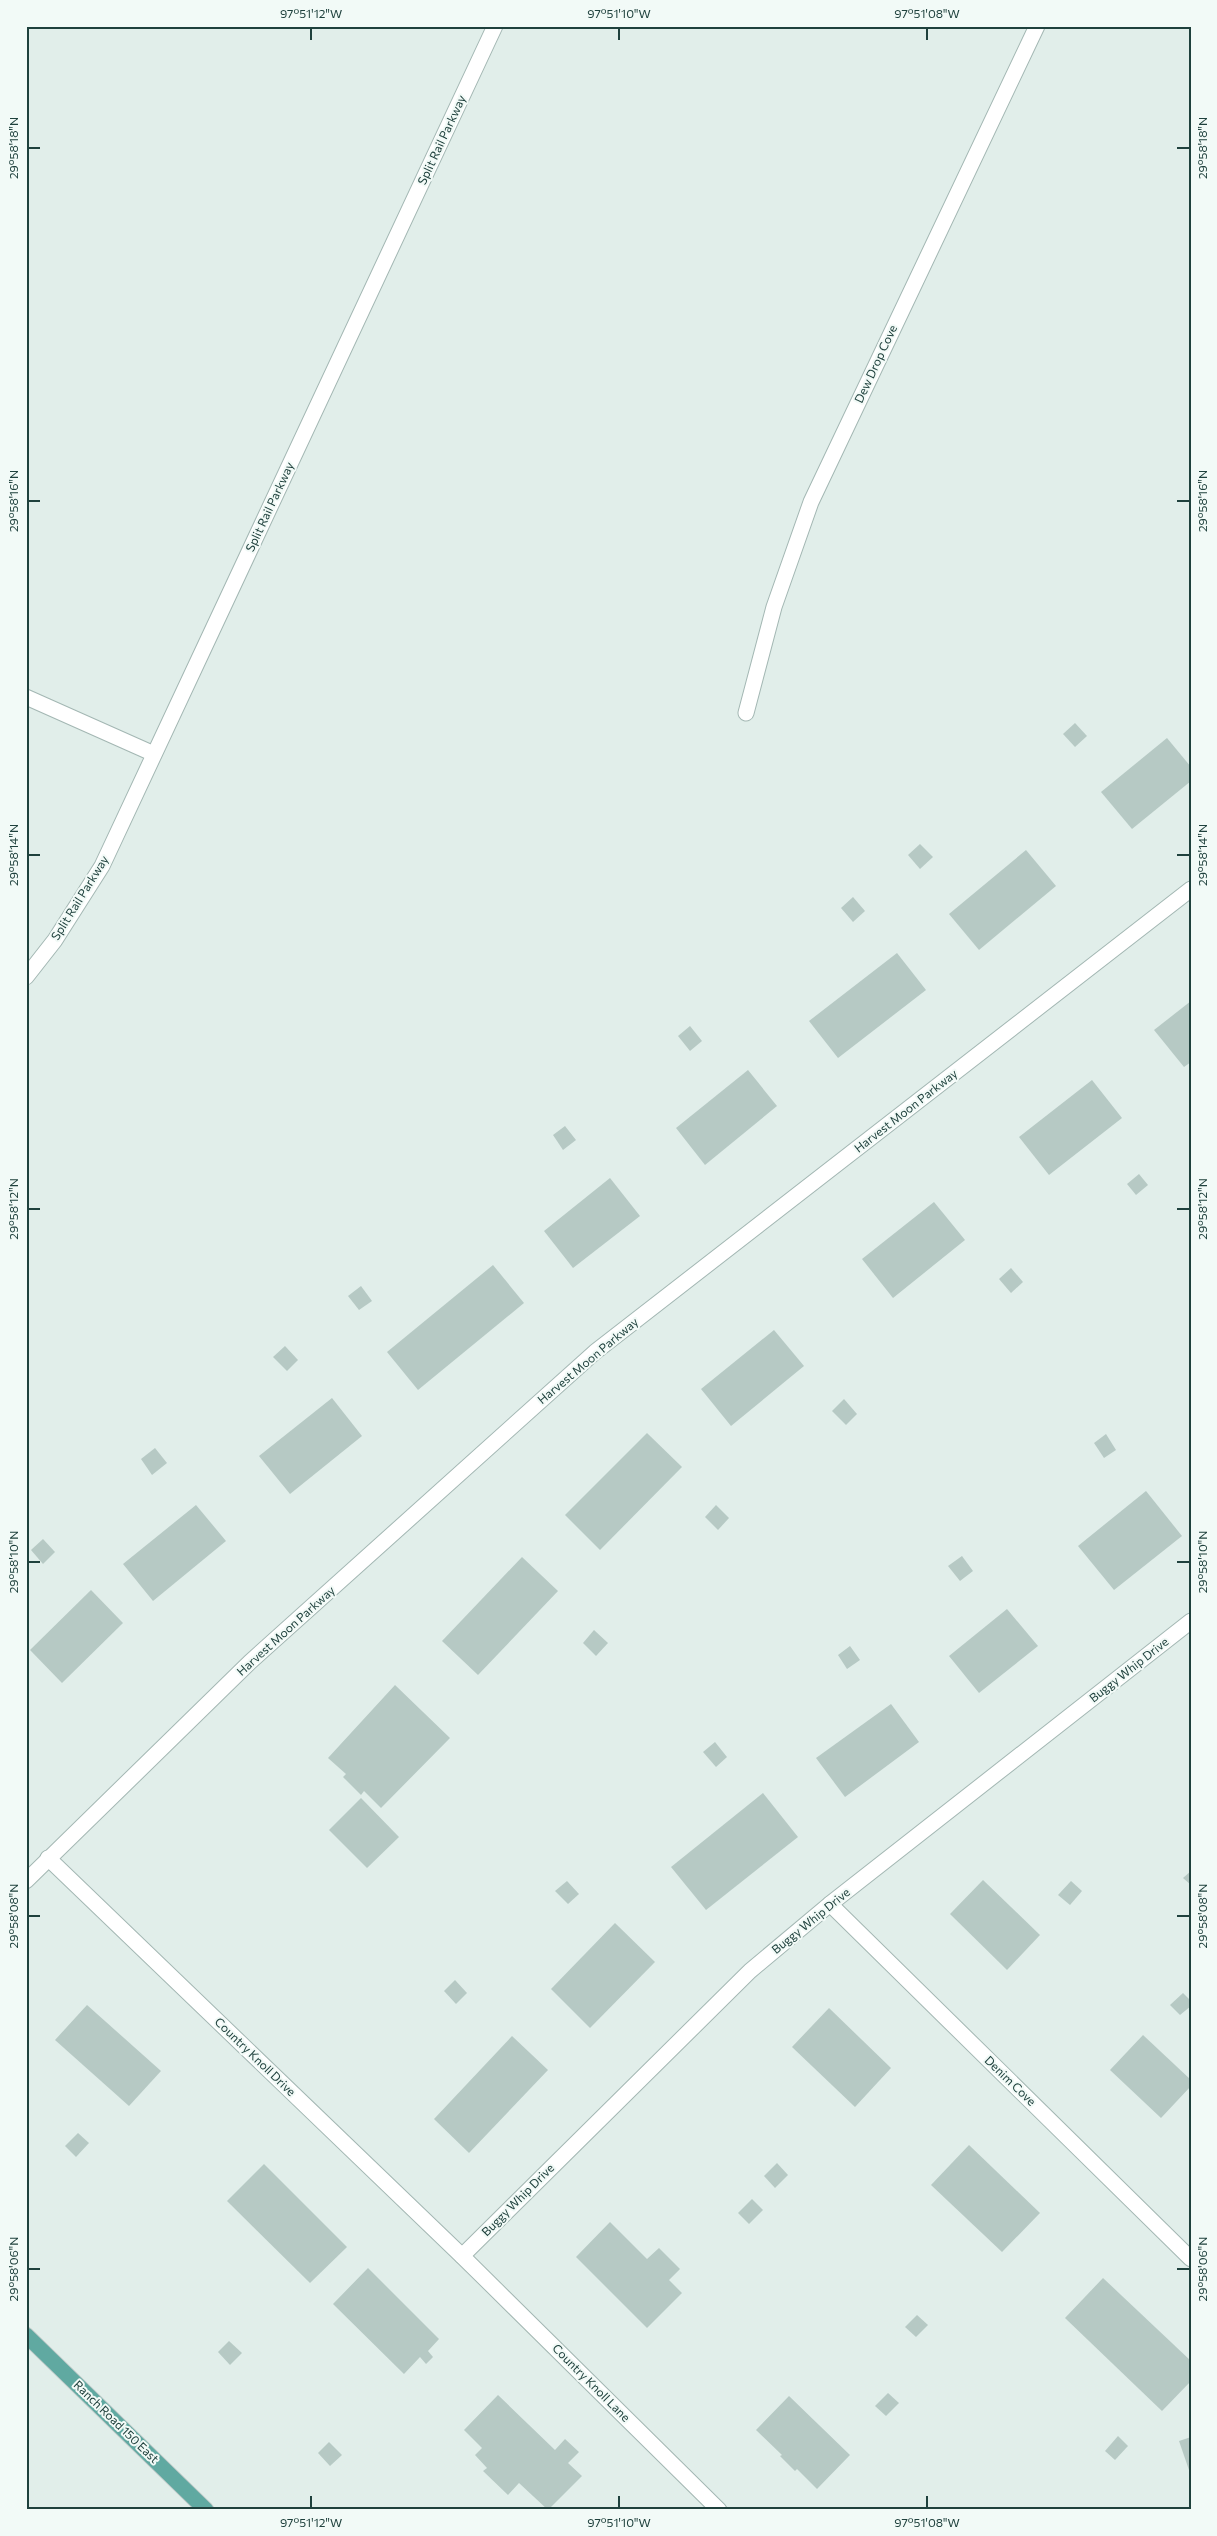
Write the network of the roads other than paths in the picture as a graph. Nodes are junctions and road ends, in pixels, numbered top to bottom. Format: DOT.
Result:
graph roads {
  1 [pos="496,26"];
  2 [pos="1037,26"];
  3 [pos="26,697"];
  4 [pos="746,714"];
  5 [pos="154,754"];
  6 [pos="1191,889"];
  7 [pos="26,977"];
  8 [pos="1191,1621"];
  9 [pos="48,1858"];
  10 [pos="26,1881"];
  11 [pos="830,1904"];
  12 [pos="462,2256"];
  13 [pos="1191,2259"];
  14 [pos="26,2335"];
  15 [pos="206,2510"];
  16 [pos="719,2510"];
  1 -- 5 [label="street, Split Rail Parkway"];
  2 -- 4 [label="street, Dew Drop Cove"];
  3 -- 5 [label="street"];
  5 -- 7 [label="street, Split Rail Parkway"];
  6 -- 9 [label="street, Harvest Moon Parkway"];
  8 -- 11 [label="street, Buggy Whip Drive"];
  9 -- 10 [label="street, Harvest Moon Parkway"];
  9 -- 12 [label="street, Country Knoll Drive"];
  11 -- 12 [label="street, Buggy Whip Drive"];
  11 -- 13 [label="street, Denim Cove"];
  12 -- 16 [label="street, Country Knoll Lane"];
  14 -- 15 [label="main road, Ranch Road 150 East"];
}
